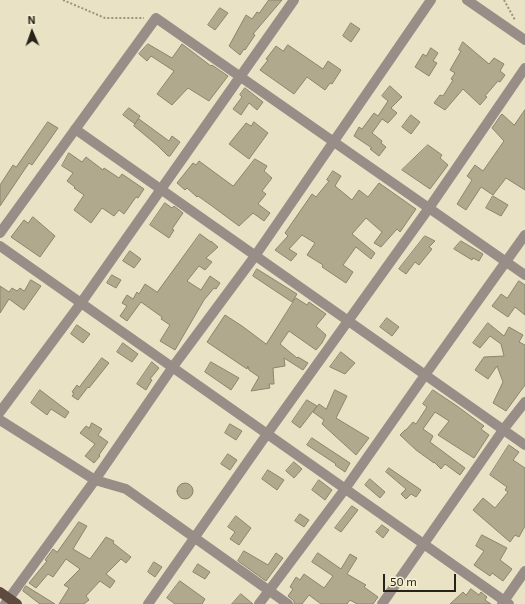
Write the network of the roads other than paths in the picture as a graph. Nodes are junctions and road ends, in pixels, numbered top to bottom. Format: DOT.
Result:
graph roads {
  1 [pos="294,0"];
  2 [pos="431,0"];
  3 [pos="467,0"];
  4 [pos="525,40"];
  5 [pos="525,68"];
  6 [pos="241,77"];
  7 [pos="75,129"];
  8 [pos="334,142"];
  9 [pos="161,189"];
  10 [pos="429,208"];
  11 [pos="0,233"];
  12 [pos="525,235"];
  13 [pos="0,246"];
  14 [pos="255,256"];
  15 [pos="506,263"];
  16 [pos="525,276"];
  17 [pos="81,303"];
  18 [pos="347,321"];
  19 [pos="172,368"];
  20 [pos="424,375"];
  21 [pos="525,402"];
  22 [pos="0,412"];
  23 [pos="0,420"];
  24 [pos="503,430"];
  25 [pos="267,434"];
  26 [pos="525,445"];
  27 [pos="95,480"];
  28 [pos="346,489"];
  29 [pos="194,538"];
  30 [pos="424,545"];
  31 [pos="525,571"];
  32 [pos="269,590"];
  33 [pos="0,592"];
  34 [pos="11,602"];
  35 [pos="505,603"];
  36 [pos="148,604"];
  37 [pos="259,604"];
  38 [pos="288,604"];
  39 [pos="382,604"];
  1 -- 6 [label="street"];
  2 -- 8 [label="street"];
  3 -- 4 [label="street"];
  5 -- 10 [label="street"];
  6 -- 7 [label="street"];
  6 -- 8 [label="street"];
  6 -- 9 [label="street"];
  7 -- 9 [label="street"];
  7 -- 11 [label="street"];
  8 -- 10 [label="street"];
  8 -- 14 [label="street"];
  9 -- 14 [label="street"];
  9 -- 17 [label="street"];
  10 -- 15 [label="street"];
  10 -- 18 [label="street"];
  12 -- 15 [label="street"];
  13 -- 17 [label="street"];
  14 -- 18 [label="street"];
  14 -- 19 [label="street"];
  15 -- 16 [label="street"];
  15 -- 20 [label="street"];
  17 -- 19 [label="street"];
  17 -- 22 [label="street"];
  18 -- 20 [label="street"];
  18 -- 25 [label="street"];
  19 -- 25 [label="street"];
  19 -- 27 [label="street"];
  20 -- 24 [label="street"];
  20 -- 28 [label="street"];
  21 -- 24 [label="street"];
  23 -- 27 [label="street"];
  24 -- 26 [label="street"];
  24 -- 30 [label="street"];
  25 -- 28 [label="street"];
  25 -- 29 [label="street"];
  27 -- 29 [label="street"];
  27 -- 34 [label="street"];
  28 -- 30 [label="street"];
  28 -- 32 [label="street"];
  29 -- 32 [label="street"];
  29 -- 36 [label="street"];
  30 -- 35 [label="street"];
  30 -- 39 [label="street"];
  31 -- 35 [label="street"];
  32 -- 37 [label="street"];
  32 -- 38 [label="street"];
  33 -- 34 [label="main road"];
}
